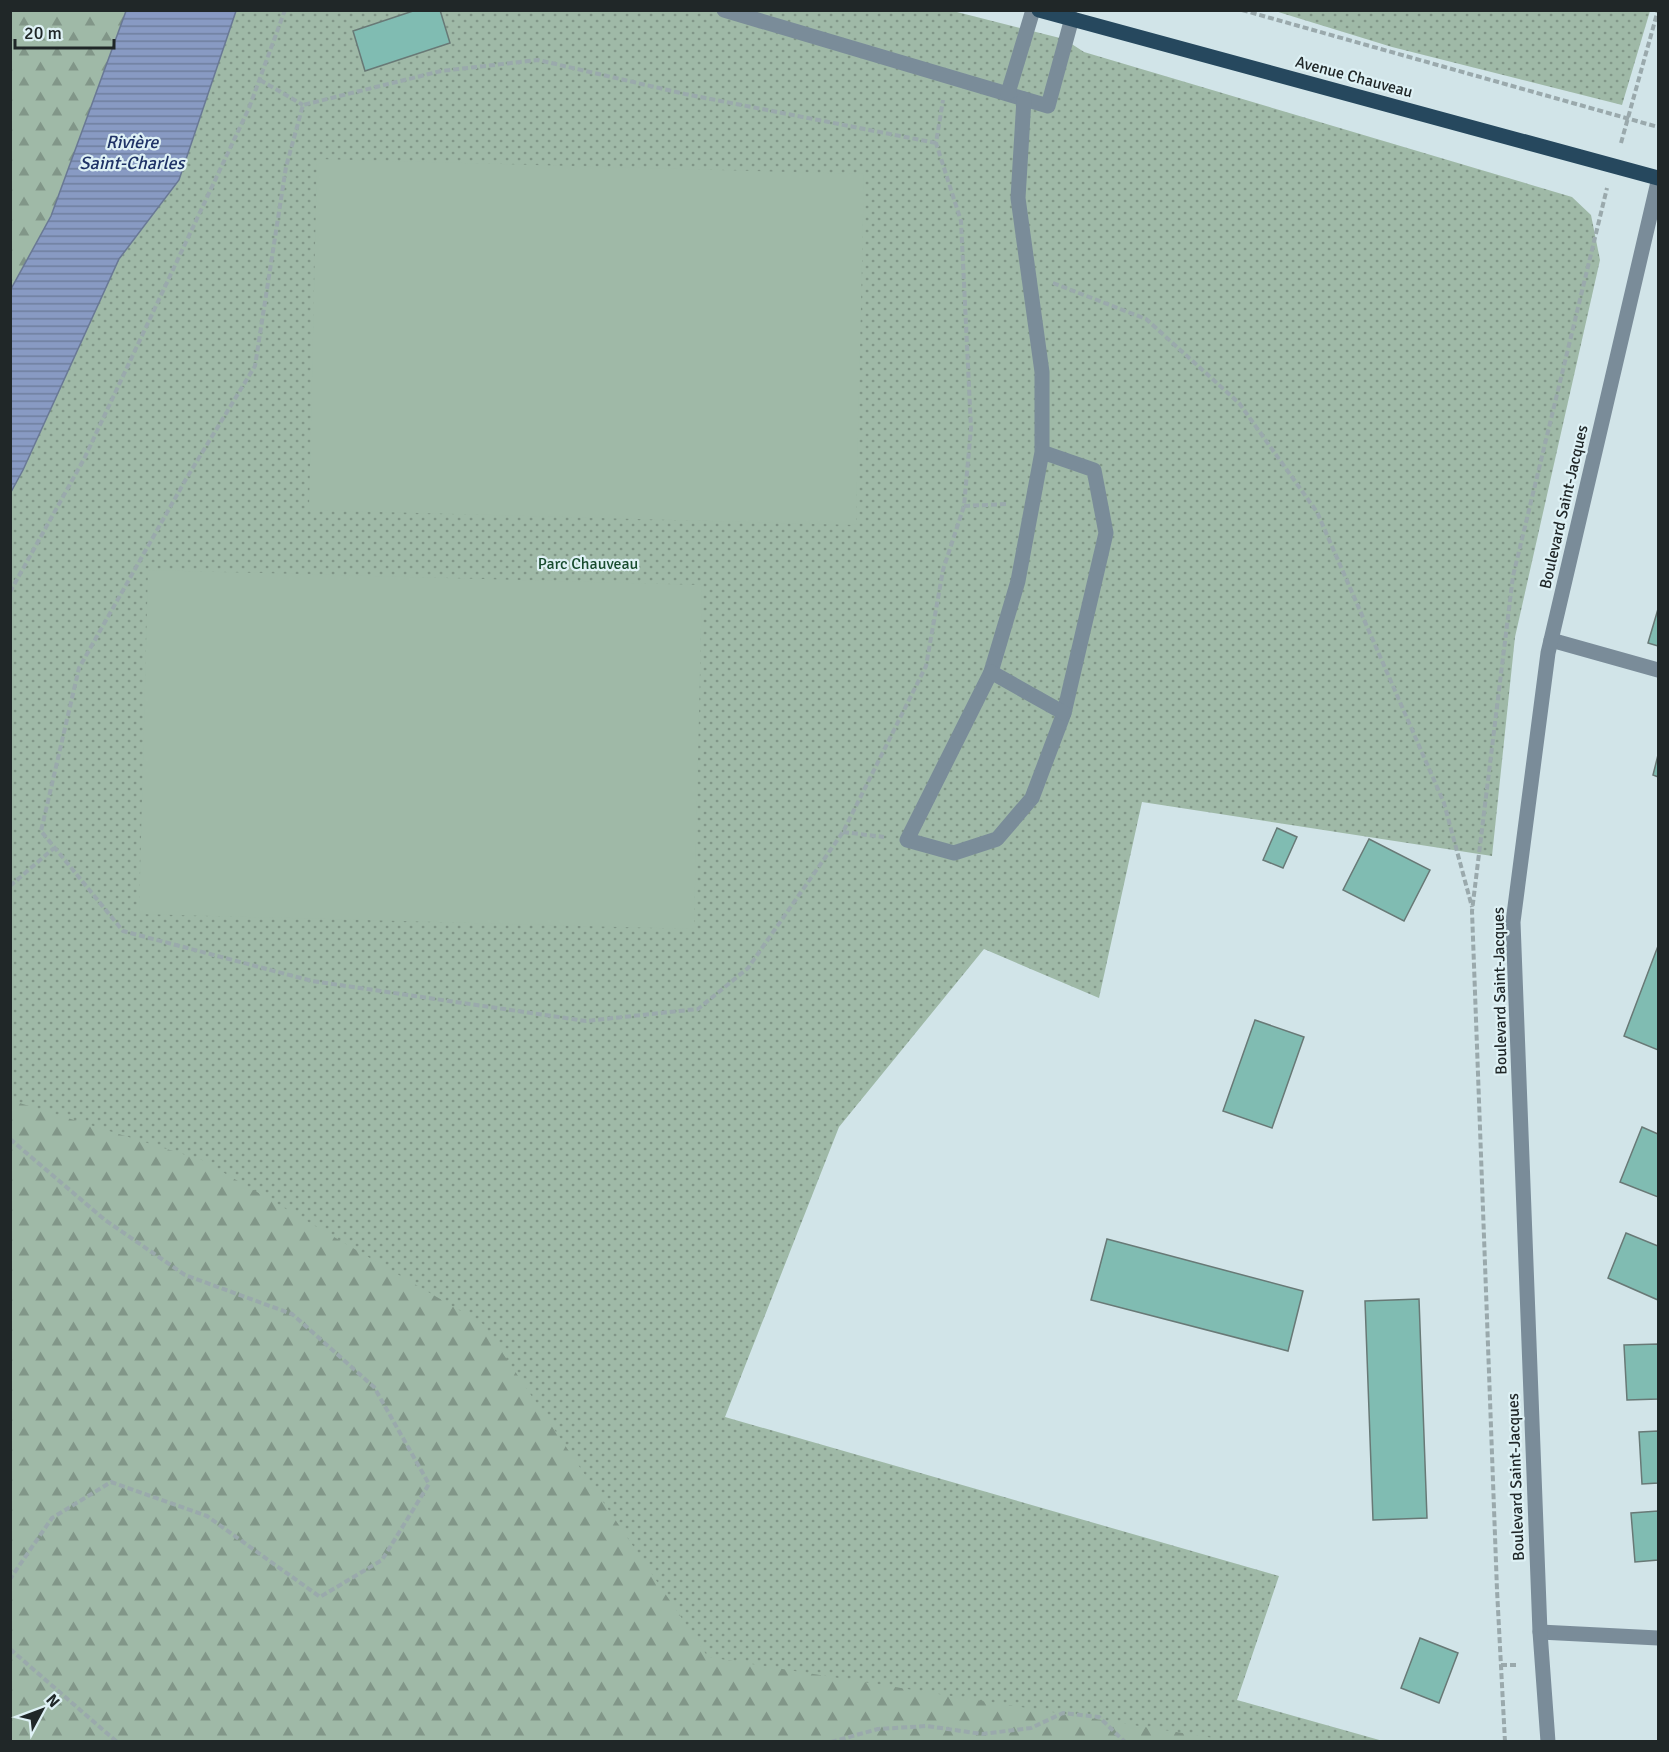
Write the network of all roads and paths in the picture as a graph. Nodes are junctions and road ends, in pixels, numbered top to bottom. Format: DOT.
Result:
graph roads {
  1 [pos="285,10"];
  2 [pos="724,10"];
  3 [pos="1033,10"];
  4 [pos="1039,10"];
  5 [pos="1242,10"];
  6 [pos="1658,10"];
  7 [pos="1072,18"];
  8 [pos="948,76"];
  9 [pos="260,80"];
  10 [pos="1008,93"];
  11 [pos="1024,99"];
  12 [pos="303,105"];
  13 [pos="1628,118"];
  14 [pos="1659,127"];
  15 [pos="936,143"];
  16 [pos="1614,166"];
  17 [pos="1659,180"];
  18 [pos="1029,273"];
  19 [pos="1042,452"];
  20 [pos="1032,502"];
  21 [pos="964,506"];
  22 [pos="10,592"];
  23 [pos="1551,640"];
  24 [pos="1659,669"];
  25 [pos="991,672"];
  26 [pos="1064,713"];
  27 [pos="843,832"];
  28 [pos="907,840"];
  29 [pos="54,848"];
  30 [pos="10,886"];
  31 [pos="1472,911"];
  32 [pos="10,1139"];
  33 [pos="10,1579"];
  34 [pos="1540,1632"];
  35 [pos="1659,1638"];
  36 [pos="10,1649"];
  37 [pos="117,1742"];
  38 [pos="831,1742"];
  39 [pos="1125,1742"];
  40 [pos="1505,1742"];
  41 [pos="1548,1742"];
  1 -- 9 [label="path"];
  2 -- 8 [label="street"];
  3 -- 10 [label="street"];
  4 -- 7 [label="main road, Avenue Chauveau"];
  5 -- 13 [label="path"];
  6 -- 13 [label="path"];
  7 -- 11 [label="street"];
  7 -- 16 [label="main road, Avenue Chauveau"];
  8 -- 10 [label="street"];
  8 -- 15 [label="path"];
  9 -- 12 [label="path"];
  9 -- 22 [label="path"];
  10 -- 11 [label="street"];
  11 -- 18 [label="street"];
  12 -- 15 [label="path"];
  12 -- 29 [label="path"];
  13 -- 14 [label="path"];
  13 -- 16 [label="path"];
  15 -- 21 [label="path"];
  16 -- 17 [label="main road, Avenue Chauveau"];
  16 -- 31 [label="path"];
  17 -- 23 [label="street, Boulevard Saint-Jacques"];
  18 -- 19 [label="street"];
  18 -- 31 [label="path"];
  19 -- 20 [label="street"];
  19 -- 26 [label="street"];
  20 -- 21 [label="path"];
  20 -- 25 [label="street"];
  21 -- 27 [label="path"];
  23 -- 24 [label="street"];
  23 -- 34 [label="street, Boulevard Saint-Jacques"];
  25 -- 26 [label="street"];
  25 -- 28 [label="street"];
  26 -- 28 [label="street"];
  27 -- 28 [label="path"];
  27 -- 29 [label="path"];
  29 -- 30 [label="path"];
  31 -- 40 [label="path"];
  32 -- 33 [label="path"];
  34 -- 35 [label="street"];
  34 -- 41 [label="street, Boulevard Saint-Jacques"];
  36 -- 37 [label="path"];
  38 -- 39 [label="path"];
}
